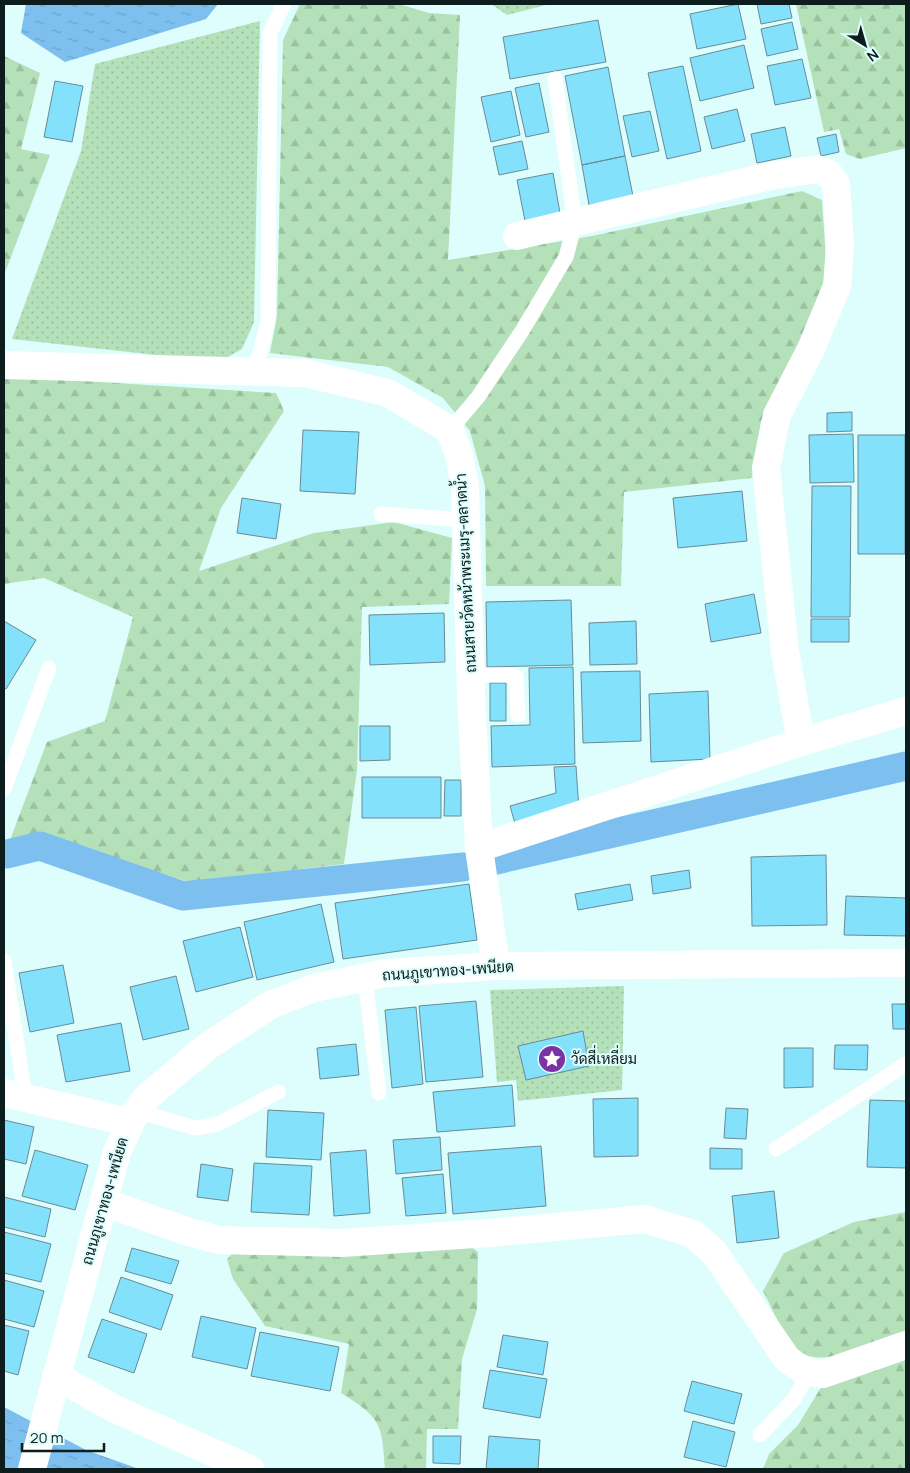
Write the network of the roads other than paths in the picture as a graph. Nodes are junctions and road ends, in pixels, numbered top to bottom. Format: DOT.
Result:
graph roads {
  1 [pos="284,4"];
  2 [pos="556,80"];
  3 [pos="575,223"];
  4 [pos="518,236"];
  5 [pos="4,365"];
  6 [pos="252,371"];
  7 [pos="450,430"];
  8 [pos="382,514"];
  9 [pos="465,520"];
  10 [pos="49,668"];
  11 [pos="470,675"];
  12 [pos="906,711"];
  13 [pos="518,715"];
  14 [pos="801,742"];
  15 [pos="4,789"];
  16 [pos="479,848"];
  17 [pos="4,961"];
  18 [pos="906,963"];
  19 [pos="496,966"];
  20 [pos="366,978"];
  21 [pos="906,1064"];
  22 [pos="278,1092"];
  23 [pos="379,1093"];
  24 [pos="14,1094"];
  25 [pos="133,1116"];
  26 [pos="776,1149"];
  27 [pos="103,1202"];
  28 [pos="906,1345"];
  29 [pos="810,1371"];
  30 [pos="53,1387"];
  31 [pos="760,1435"];
  32 [pos="32,1469"];
  33 [pos="250,1469"];
  1 -- 6 [label="lane"];
  2 -- 3 [label="lane"];
  3 -- 4 [label="street"];
  3 -- 7 [label="lane"];
  3 -- 14 [label="street"];
  5 -- 6 [label="street"];
  6 -- 7 [label="street"];
  7 -- 9 [label="street, ถนนสายวัดหน้าพระเมรุ-ตลาดน้ำ"];
  8 -- 9 [label="lane"];
  9 -- 11 [label="street, ถนนสายวัดหน้าพระเมรุ-ตลาดน้ำ"];
  10 -- 15 [label="lane"];
  11 -- 13 [label="lane"];
  11 -- 16 [label="street, ถนนสายวัดหน้าพระเมรุ-ตลาดน้ำ"];
  12 -- 14 [label="street"];
  14 -- 16 [label="street"];
  16 -- 19 [label="street, ถนนสายวัดหน้าพระเมรุ-ตลาดน้ำ"];
  17 -- 24 [label="lane"];
  18 -- 19 [label="street, ถนนภูเขาทอง-เพนียด"];
  19 -- 20 [label="street, ถนนภูเขาทอง-เพนียด"];
  20 -- 23 [label="lane"];
  20 -- 25 [label="street, ถนนภูเขาทอง-เพนียด"];
  21 -- 26 [label="lane"];
  22 -- 25 [label="lane"];
  24 -- 25 [label="street"];
  25 -- 27 [label="street, ถนนภูเขาทอง-เพนียด"];
  27 -- 29 [label="street"];
  27 -- 30 [label="street, ถนนภูเขาทอง-เพนียด"];
  28 -- 29 [label="street"];
  29 -- 31 [label="lane"];
  30 -- 32 [label="street, ถนนภูเขาทอง-เพนียด"];
  30 -- 33 [label="street"];
}
